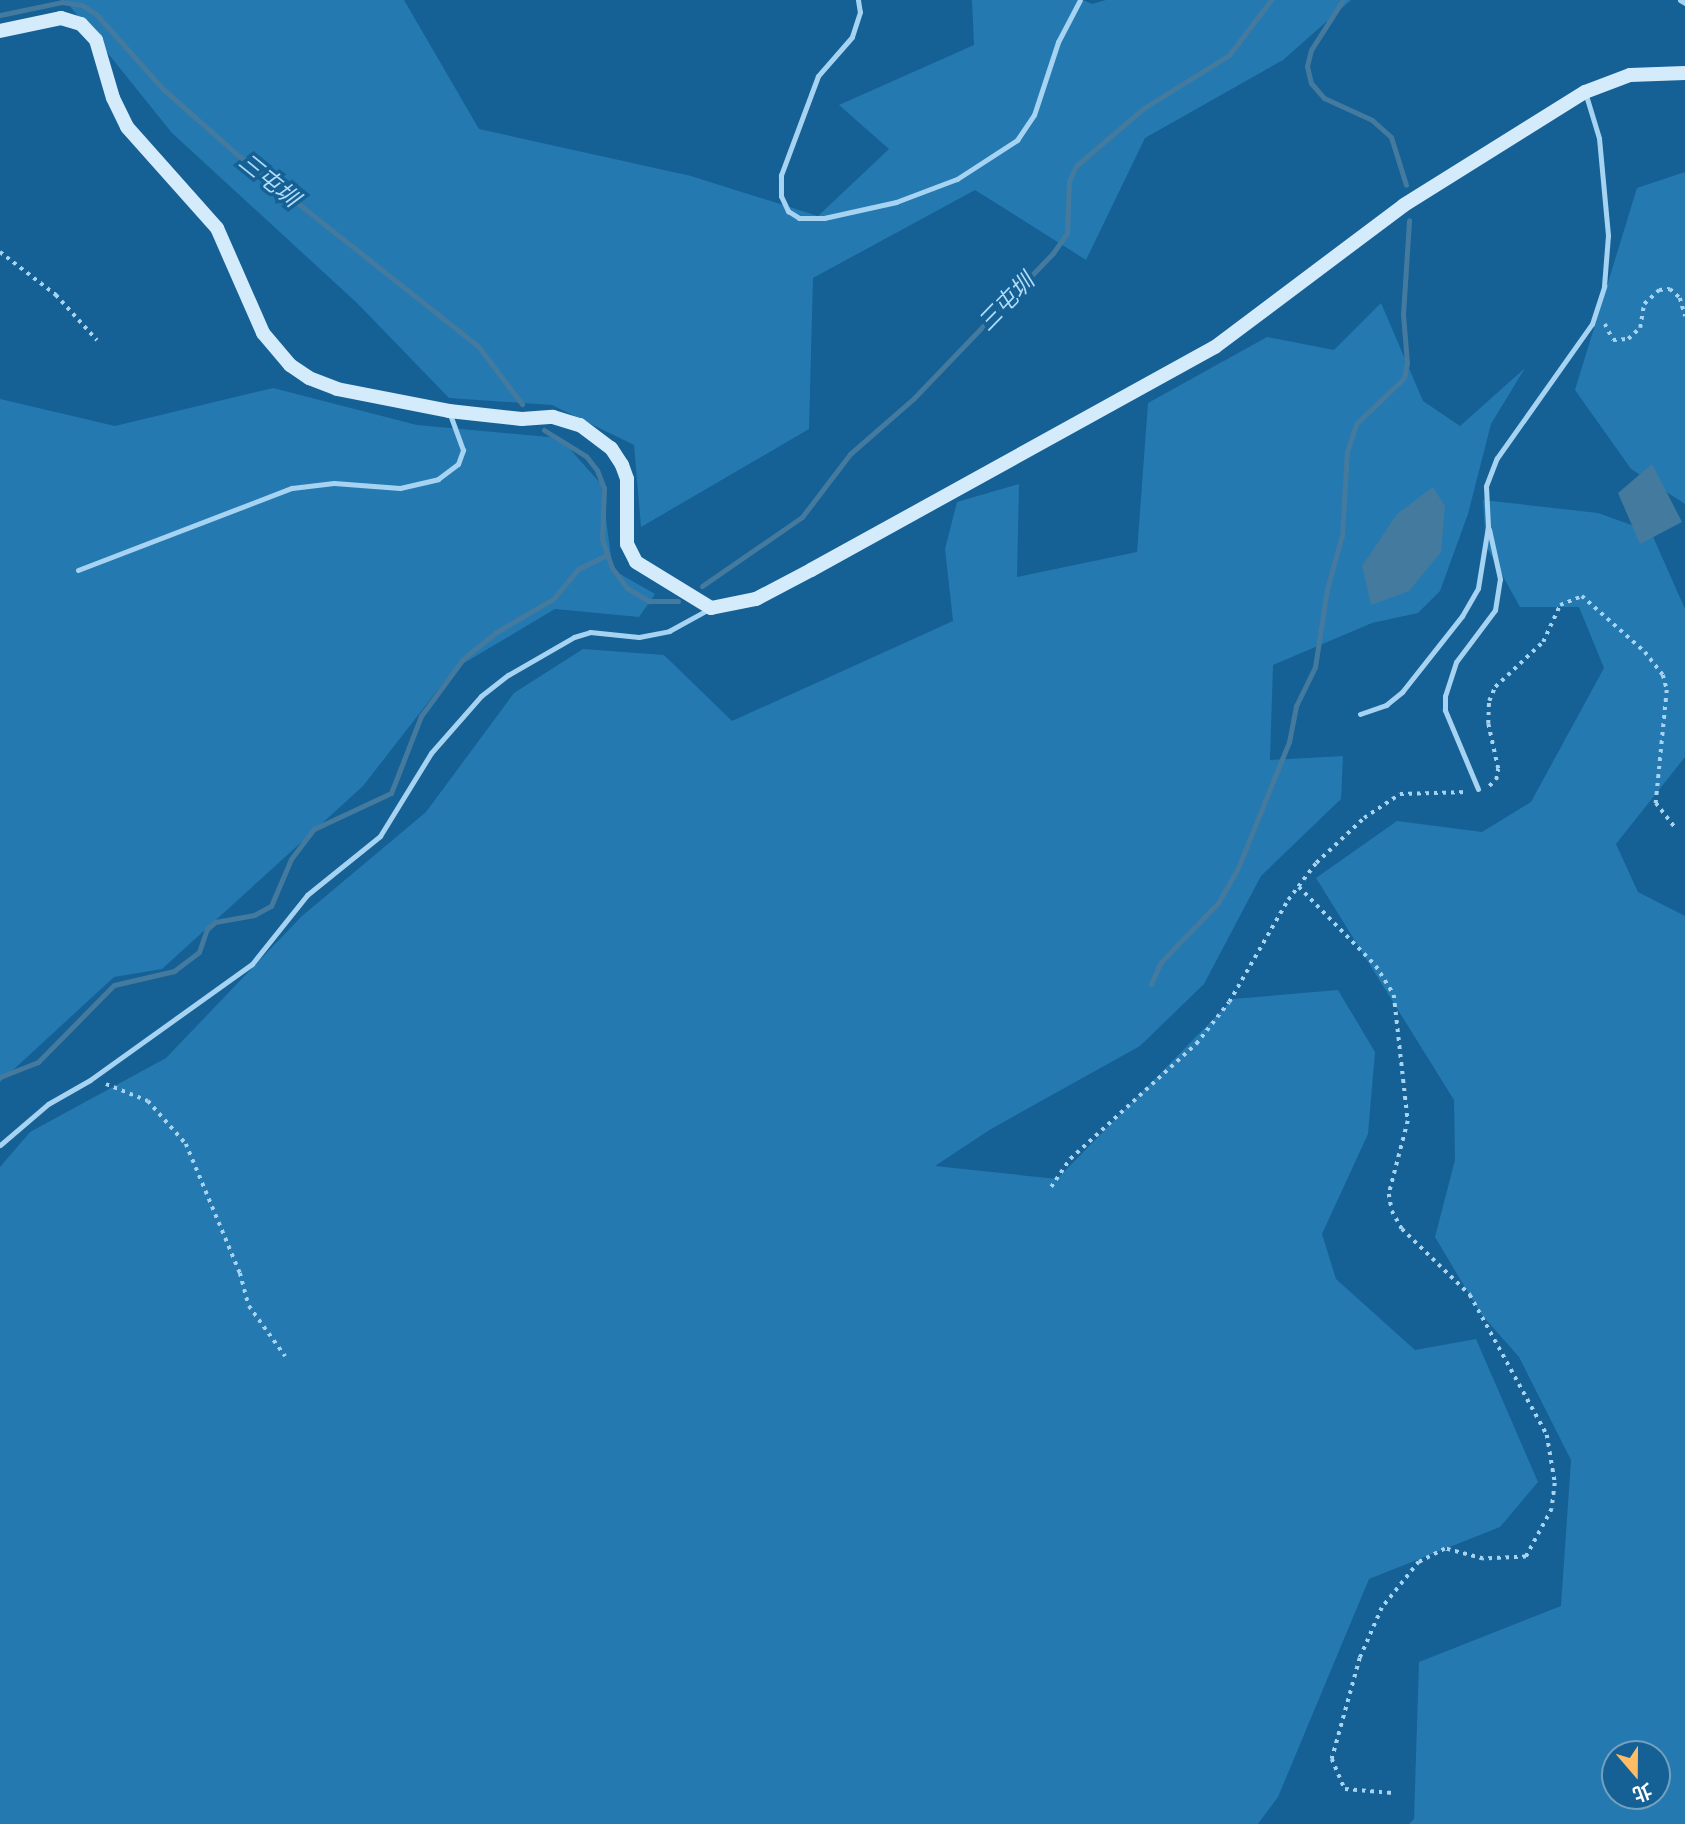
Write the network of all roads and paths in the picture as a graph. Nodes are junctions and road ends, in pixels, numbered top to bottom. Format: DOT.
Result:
graph roads {
  1 [pos="858,0"];
  2 [pos="1080,0"];
  3 [pos="1680,0"];
  4 [pos="1685,3"];
  5 [pos="0,31"];
  6 [pos="1685,72"];
  7 [pos="1585,92"];
  8 [pos="0,252"];
  9 [pos="1604,313"];
  10 [pos="1685,316"];
  11 [pos="97,340"];
  12 [pos="449,411"];
  13 [pos="1488,526"];
  14 [pos="78,570"];
  15 [pos="711,608"];
  16 [pos="1360,714"];
  17 [pos="1478,789"];
  18 [pos="1676,829"];
  19 [pos="1299,887"];
  20 [pos="90,1080"];
  21 [pos="0,1145"];
  22 [pos="1051,1187"];
  23 [pos="285,1356"];
  24 [pos="1393,1793"];
  1 -- 2 [label="lane"];
  3 -- 4 [label="lane"];
  5 -- 12 [label="street"];
  6 -- 7 [label="street"];
  7 -- 13 [label="lane"];
  7 -- 15 [label="street"];
  8 -- 11 [label="path"];
  9 -- 10 [label="path"];
  12 -- 14 [label="lane"];
  12 -- 15 [label="street"];
  13 -- 16 [label="lane"];
  13 -- 17 [label="lane"];
  15 -- 20 [label="lane"];
  17 -- 18 [label="path"];
  17 -- 19 [label="path"];
  19 -- 22 [label="path"];
  19 -- 24 [label="path"];
  20 -- 21 [label="lane"];
  20 -- 23 [label="path"];
}
